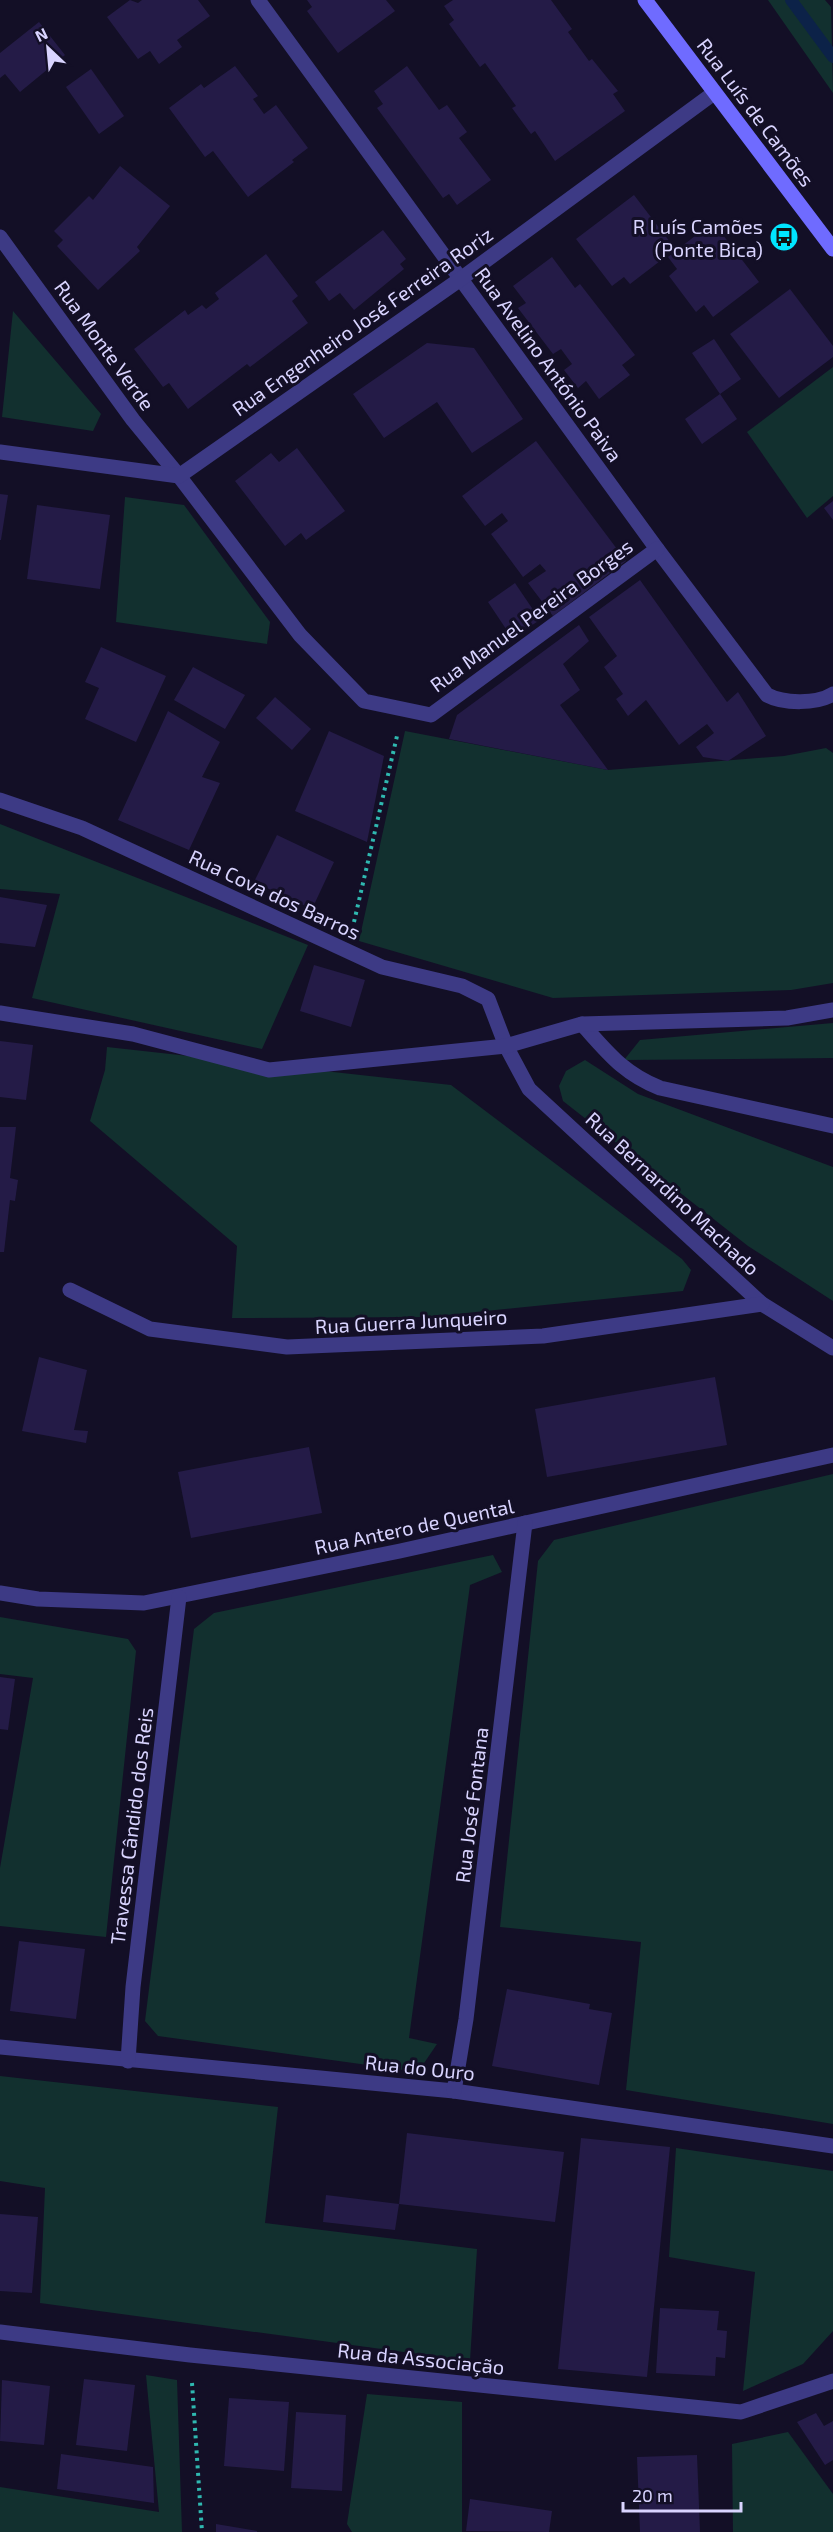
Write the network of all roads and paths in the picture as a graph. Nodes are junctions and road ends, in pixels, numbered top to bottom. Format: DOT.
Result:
graph roads {
  1 [pos="258,0"];
  2 [pos="645,0"];
  3 [pos="714,93"];
  4 [pos="0,237"];
  5 [pos="833,249"];
  6 [pos="462,278"];
  7 [pos="0,452"];
  8 [pos="180,476"];
  9 [pos="657,549"];
  10 [pos="833,694"];
  11 [pos="403,710"];
  12 [pos="0,800"];
  13 [pos="347,951"];
  14 [pos="833,1010"];
  15 [pos="0,1013"];
  16 [pos="582,1024"];
  17 [pos="506,1046"];
  18 [pos="833,1126"];
  19 [pos="70,1290"];
  20 [pos="762,1304"];
  21 [pos="833,1348"];
  22 [pos="833,1455"];
  23 [pos="525,1523"];
  24 [pos="0,1593"];
  25 [pos="179,1597"];
  26 [pos="0,2047"];
  27 [pos="128,2061"];
  28 [pos="454,2091"];
  29 [pos="833,2146"];
  30 [pos="0,2332"];
  31 [pos="190,2355"];
  32 [pos="833,2381"];
  33 [pos="202,2532"];
  1 -- 6 [label="street, Rua Avelino António Paiva"];
  2 -- 3 [label="main road, Rua Luís de Camões"];
  3 -- 5 [label="main road, Rua Luís de Camões"];
  3 -- 6 [label="street, Rua Engenheiro José Ferreira Roriz"];
  4 -- 8 [label="street, Rua Monte Verde"];
  6 -- 8 [label="street, Rua Engenheiro José Ferreira Roriz"];
  6 -- 9 [label="street, Rua Avelino António Paiva"];
  7 -- 8 [label="street"];
  8 -- 11 [label="street, Rua Manuel Pereira Borges"];
  9 -- 10 [label="street, Rua Avelino António Paiva"];
  9 -- 11 [label="street, Rua Manuel Pereira Borges"];
  11 -- 13 [label="path"];
  12 -- 13 [label="street, Rua Cova dos Barros"];
  13 -- 17 [label="street, Rua Cova dos Barros"];
  14 -- 16 [label="street"];
  15 -- 17 [label="street"];
  16 -- 17 [label="street"];
  16 -- 18 [label="street"];
  17 -- 20 [label="street, Rua Bernardino Machado"];
  19 -- 20 [label="street, Rua Guerra Junqueiro"];
  20 -- 21 [label="street, Rua Bernardino Machado"];
  22 -- 23 [label="street, Rua Antero de Quental"];
  23 -- 25 [label="street, Rua Antero de Quental"];
  23 -- 28 [label="street, Rua José Fontana"];
  24 -- 25 [label="street, Rua Antero de Quental"];
  25 -- 27 [label="street, Travessa Cândido dos Reis"];
  26 -- 27 [label="street, Rua do Ouro"];
  27 -- 28 [label="street, Rua do Ouro"];
  28 -- 29 [label="street, Rua do Ouro"];
  30 -- 31 [label="street, Rua da Associação"];
  31 -- 32 [label="street, Rua da Associação"];
  31 -- 33 [label="path"];
}
